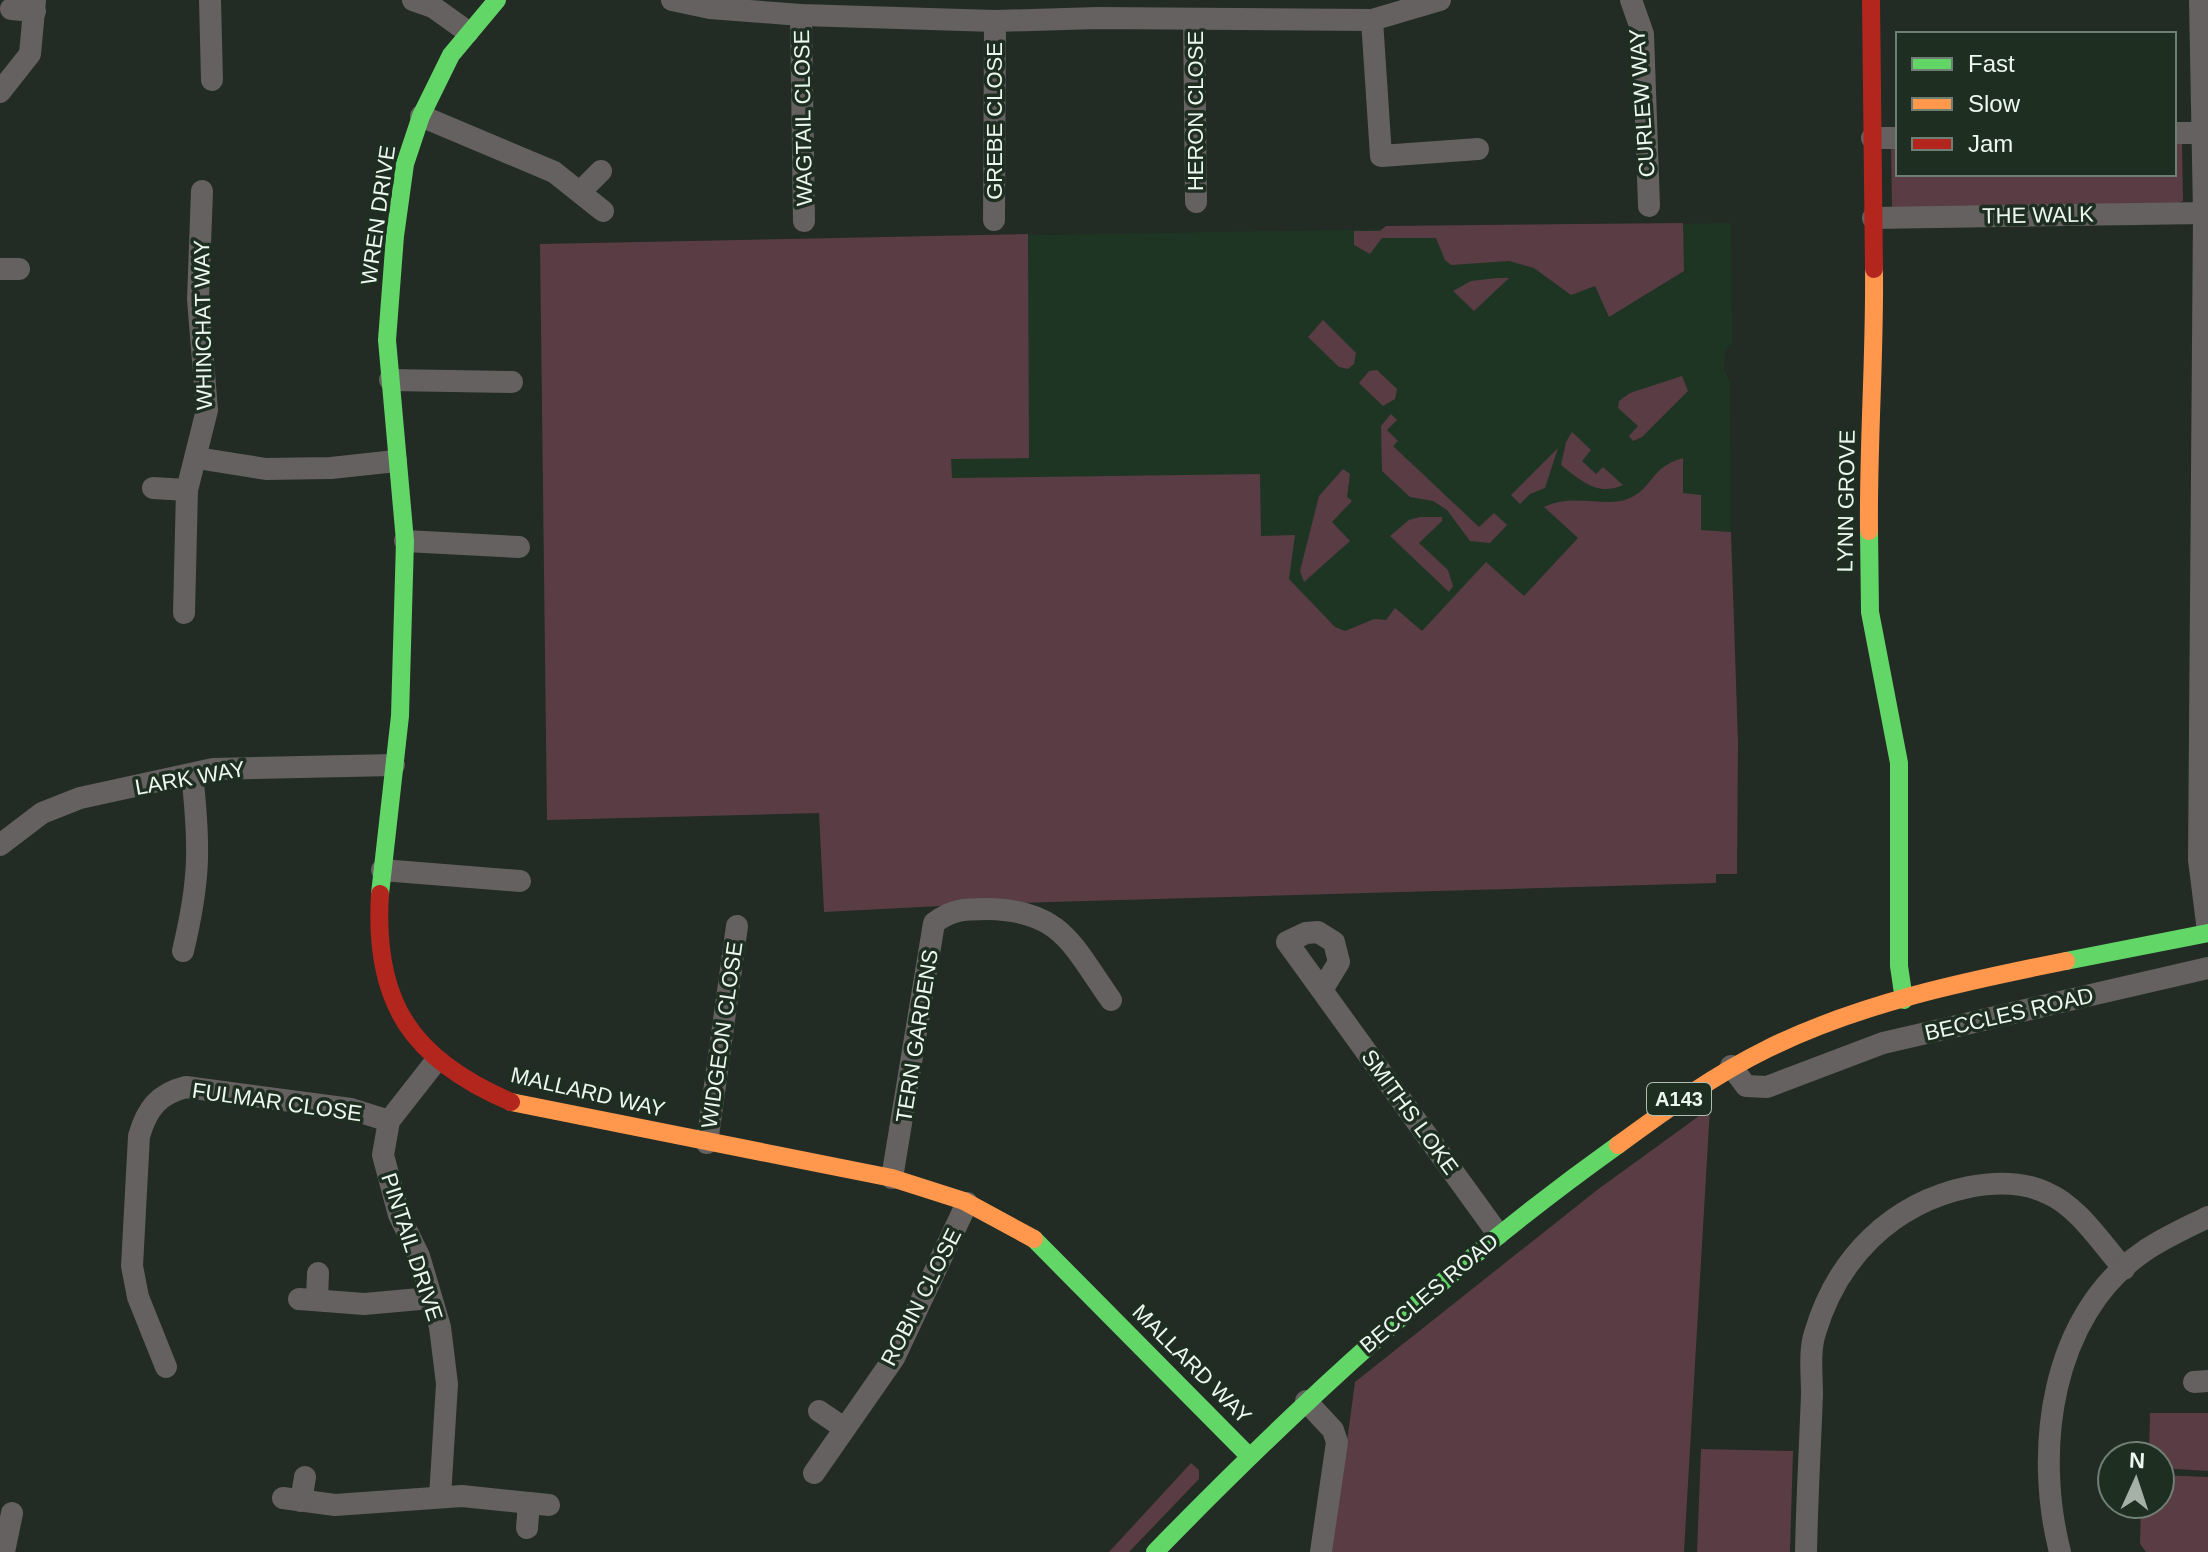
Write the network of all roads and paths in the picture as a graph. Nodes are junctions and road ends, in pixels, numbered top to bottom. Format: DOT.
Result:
graph roads {
  1 [pos="210,0"];
  2 [pos="413,0"];
  3 [pos="497,0"];
  4 [pos="672,0"];
  5 [pos="1440,0"];
  6 [pos="1631,0"];
  7 [pos="1871,0"];
  8 [pos="2200,0"];
  9 [pos="35,5"];
  10 [pos="11,9"];
  11 [pos="900,9"];
  12 [pos="1097,9"];
  13 [pos="1295,10"];
  14 [pos="801,15"];
  15 [pos="1194,19"];
  16 [pos="1372,20"];
  17 [pos="995,21"];
  18 [pos="468,32"];
  19 [pos="212,80"];
  20 [pos="0,92"];
  21 [pos="421,116"];
  22 [pos="2176,133"];
  23 [pos="2201,133"];
  24 [pos="1872,138"];
  25 [pos="1896,138"];
  26 [pos="1478,149"];
  27 [pos="601,171"];
  28 [pos="202,191"];
  29 [pos="580,192"];
  30 [pos="1196,202"];
  31 [pos="1649,206"];
  32 [pos="603,211"];
  33 [pos="2204,213"];
  34 [pos="1873,218"];
  35 [pos="994,220"];
  36 [pos="804,221"];
  37 [pos="390,380"];
  38 [pos="512,382"];
  39 [pos="197,458"];
  40 [pos="396,461"];
  41 [pos="153,488"];
  42 [pos="187,490"];
  43 [pos="405,541"];
  44 [pos="519,547"];
  45 [pos="184,613"];
  46 [pos="394,765"];
  47 [pos="192,774"];
  48 [pos="0,845"];
  49 [pos="382,870"];
  50 [pos="520,881"];
  51 [pos="737,926"];
  52 [pos="2208,932"];
  53 [pos="183,951"];
  54 [pos="2208,968"];
  55 [pos="1322,990"];
  56 [pos="1111,1000"];
  57 [pos="1904,1000"];
  58 [pos="436,1061"];
  59 [pos="1731,1066"];
  60 [pos="389,1121"];
  61 [pos="707,1143"];
  62 [pos="892,1178"];
  63 [pos="967,1203"];
  64 [pos="2208,1217"];
  65 [pos="1498,1234"];
  66 [pos="2124,1269"];
  67 [pos="318,1273"];
  68 [pos="431,1298"];
  69 [pos="166,1367"];
  70 [pos="1306,1401"];
  71 [pos="819,1411"];
  72 [pos="844,1428"];
  73 [pos="1248,1455"];
  74 [pos="814,1473"];
  75 [pos="305,1477"];
  76 [pos="440,1497"];
  77 [pos="14,1513"];
  78 [pos="527,1528"];
  79 [pos="4,1552"];
  80 [pos="1155,1552"];
  81 [pos="1321,1552"];
  82 [pos="1806,1552"];
  83 [pos="2060,1552"];
  1 -- 19 [label="street"];
  2 -- 18 [label="street"];
  3 -- 18 [label="main road, WREN DRIVE"];
  4 -- 14 [label="street"];
  5 -- 16 [label="street"];
  6 -- 31 [label="street, CURLEW WAY"];
  7 -- 24 [label="main road, LYNN GROVE"];
  8 -- 23 [label="street"];
  9 -- 10 [label="street"];
  9 -- 20 [label="street"];
  11 -- 14 [label="street"];
  11 -- 17 [label="street"];
  12 -- 15 [label="street"];
  12 -- 17 [label="street"];
  13 -- 15 [label="street"];
  13 -- 16 [label="street"];
  14 -- 36 [label="street, WAGTAIL CLOSE"];
  15 -- 30 [label="street, HERON CLOSE"];
  16 -- 26 [label="street"];
  17 -- 35 [label="street, GREBE CLOSE"];
  18 -- 21 [label="main road, WREN DRIVE"];
  21 -- 29 [label="street"];
  21 -- 37 [label="main road, WREN DRIVE"];
  22 -- 23 [label="street"];
  23 -- 33 [label="street"];
  24 -- 25 [label="street"];
  24 -- 34 [label="main road, LYNN GROVE"];
  27 -- 29 [label="street"];
  28 -- 39 [label="street, WHINCHAT WAY"];
  29 -- 32 [label="street"];
  33 -- 34 [label="street, THE WALK"];
  33 -- 52 [label="street"];
  34 -- 57 [label="main road, LYNN GROVE"];
  37 -- 38 [label="street"];
  37 -- 40 [label="main road, WREN DRIVE"];
  39 -- 40 [label="street"];
  39 -- 42 [label="street, WHINCHAT WAY"];
  40 -- 43 [label="main road, MALLARD WAY"];
  41 -- 42 [label="street"];
  42 -- 45 [label="street, WHINCHAT WAY"];
  43 -- 44 [label="street"];
  43 -- 46 [label="main road, MALLARD WAY"];
  46 -- 47 [label="street, LARK WAY"];
  46 -- 49 [label="main road, MALLARD WAY"];
  47 -- 48 [label="street, LARK WAY"];
  47 -- 53 [label="street"];
  49 -- 50 [label="street"];
  49 -- 58 [label="main road, MALLARD WAY"];
  51 -- 61 [label="street, WIDGEON CLOSE"];
  52 -- 57 [label="main road, BECCLES ROAD / A143"];
  54 -- 59 [label="street, BECCLES ROAD"];
  55 -- 65 [label="street, SMITHS LOKE"];
  56 -- 62 [label="street, TERN GARDENS"];
  57 -- 59 [label="main road, BECCLES ROAD / A143"];
  58 -- 60 [label="street"];
  58 -- 61 [label="main road, MALLARD WAY"];
  59 -- 65 [label="main road, BECCLES ROAD / A143"];
  60 -- 68 [label="street, PINTAIL DRIVE"];
  60 -- 69 [label="street, FULMAR CLOSE"];
  61 -- 62 [label="main road, MALLARD WAY"];
  62 -- 63 [label="main road, MALLARD WAY"];
  63 -- 72 [label="street, ROBIN CLOSE"];
  63 -- 73 [label="main road, MALLARD WAY"];
  64 -- 66 [label="street"];
  65 -- 70 [label="main road, BECCLES ROAD / A143"];
  66 -- 82 [label="street"];
  66 -- 83 [label="street"];
  67 -- 68 [label="street"];
  68 -- 76 [label="street, PINTAIL DRIVE"];
  70 -- 73 [label="main road, BECCLES ROAD / A143"];
  70 -- 81 [label="street"];
  71 -- 72 [label="street"];
  72 -- 74 [label="street, ROBIN CLOSE"];
  73 -- 80 [label="main road, BECCLES ROAD / A143"];
  75 -- 76 [label="street"];
  76 -- 78 [label="street"];
  77 -- 79 [label="street"];
}
